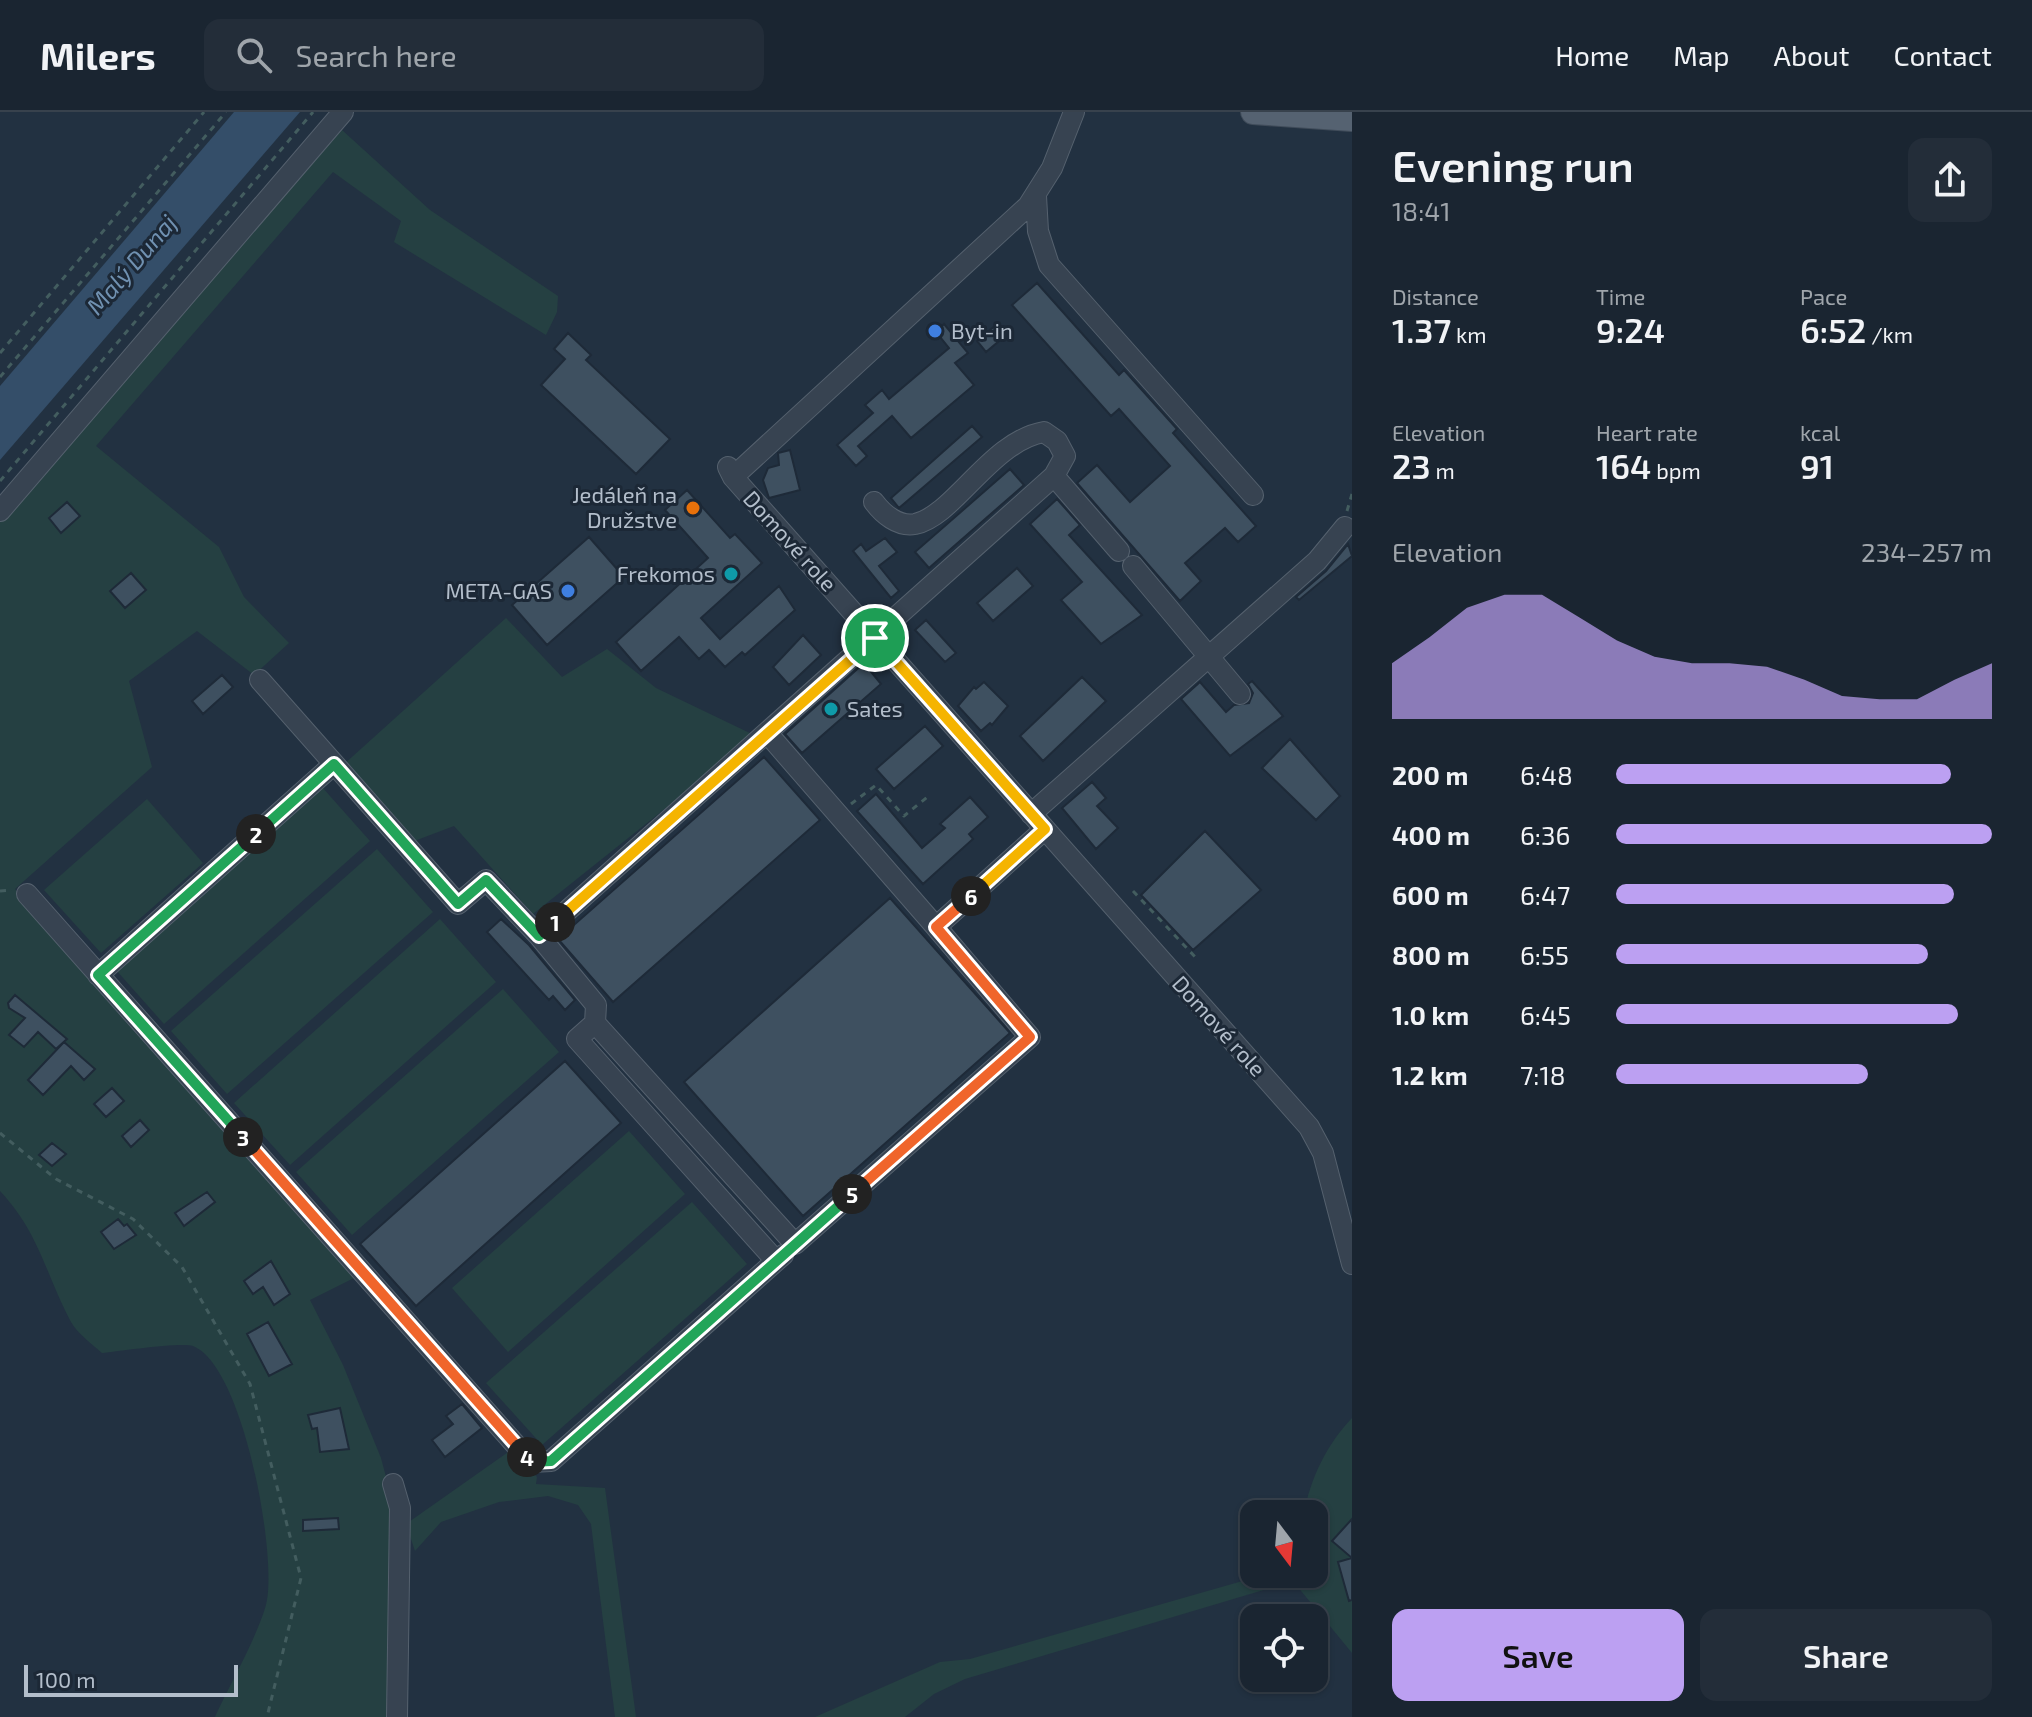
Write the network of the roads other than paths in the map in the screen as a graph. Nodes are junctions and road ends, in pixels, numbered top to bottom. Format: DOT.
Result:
graph roads {
  1 [pos="343,112"];
  2 [pos="1074,112"];
  3 [pos="1253,112"];
  4 [pos="1352,119"];
  5 [pos="1036,196"];
  6 [pos="1054,476"];
  7 [pos="1253,495"];
  8 [pos="874,502"];
  9 [pos="0,511"];
  10 [pos="1345,527"];
  11 [pos="1119,551"];
  12 [pos="1133,566"];
  13 [pos="875,638"];
  14 [pos="1209,656"];
  15 [pos="260,680"];
  16 [pos="1240,694"];
  17 [pos="768,734"];
  18 [pos="334,764"];
  19 [pos="1038,822"];
  20 [pos="27,894"];
  21 [pos="936,927"];
  22 [pos="539,936"];
  23 [pos="98,975"];
  24 [pos="595,1023"];
  25 [pos="795,1244"];
  26 [pos="776,1261"];
  27 [pos="1352,1264"];
  28 [pos="393,1484"];
  29 [pos="397,1717"];
  1 -- 9 [label="street"];
  2 -- 5 [label="street, Domové role"];
  3 -- 4 [label="main road"];
  5 -- 7 [label="street"];
  5 -- 13 [label="street, Domové role"];
  6 -- 8 [label="street"];
  6 -- 11 [label="street"];
  6 -- 13 [label="street"];
  10 -- 14 [label="street"];
  12 -- 14 [label="street"];
  13 -- 17 [label="street"];
  13 -- 19 [label="street, Domové role"];
  14 -- 16 [label="street"];
  14 -- 19 [label="street"];
  15 -- 18 [label="street"];
  17 -- 21 [label="street"];
  17 -- 22 [label="street"];
  18 -- 22 [label="street"];
  18 -- 23 [label="street"];
  19 -- 21 [label="street"];
  19 -- 27 [label="street, Domové role"];
  20 -- 23 [label="street"];
  21 -- 25 [label="street"];
  22 -- 24 [label="street"];
  23 -- 26 [label="street"];
  24 -- 25 [label="street"];
  24 -- 26 [label="street"];
  25 -- 26 [label="street"];
  28 -- 29 [label="street"];
}
